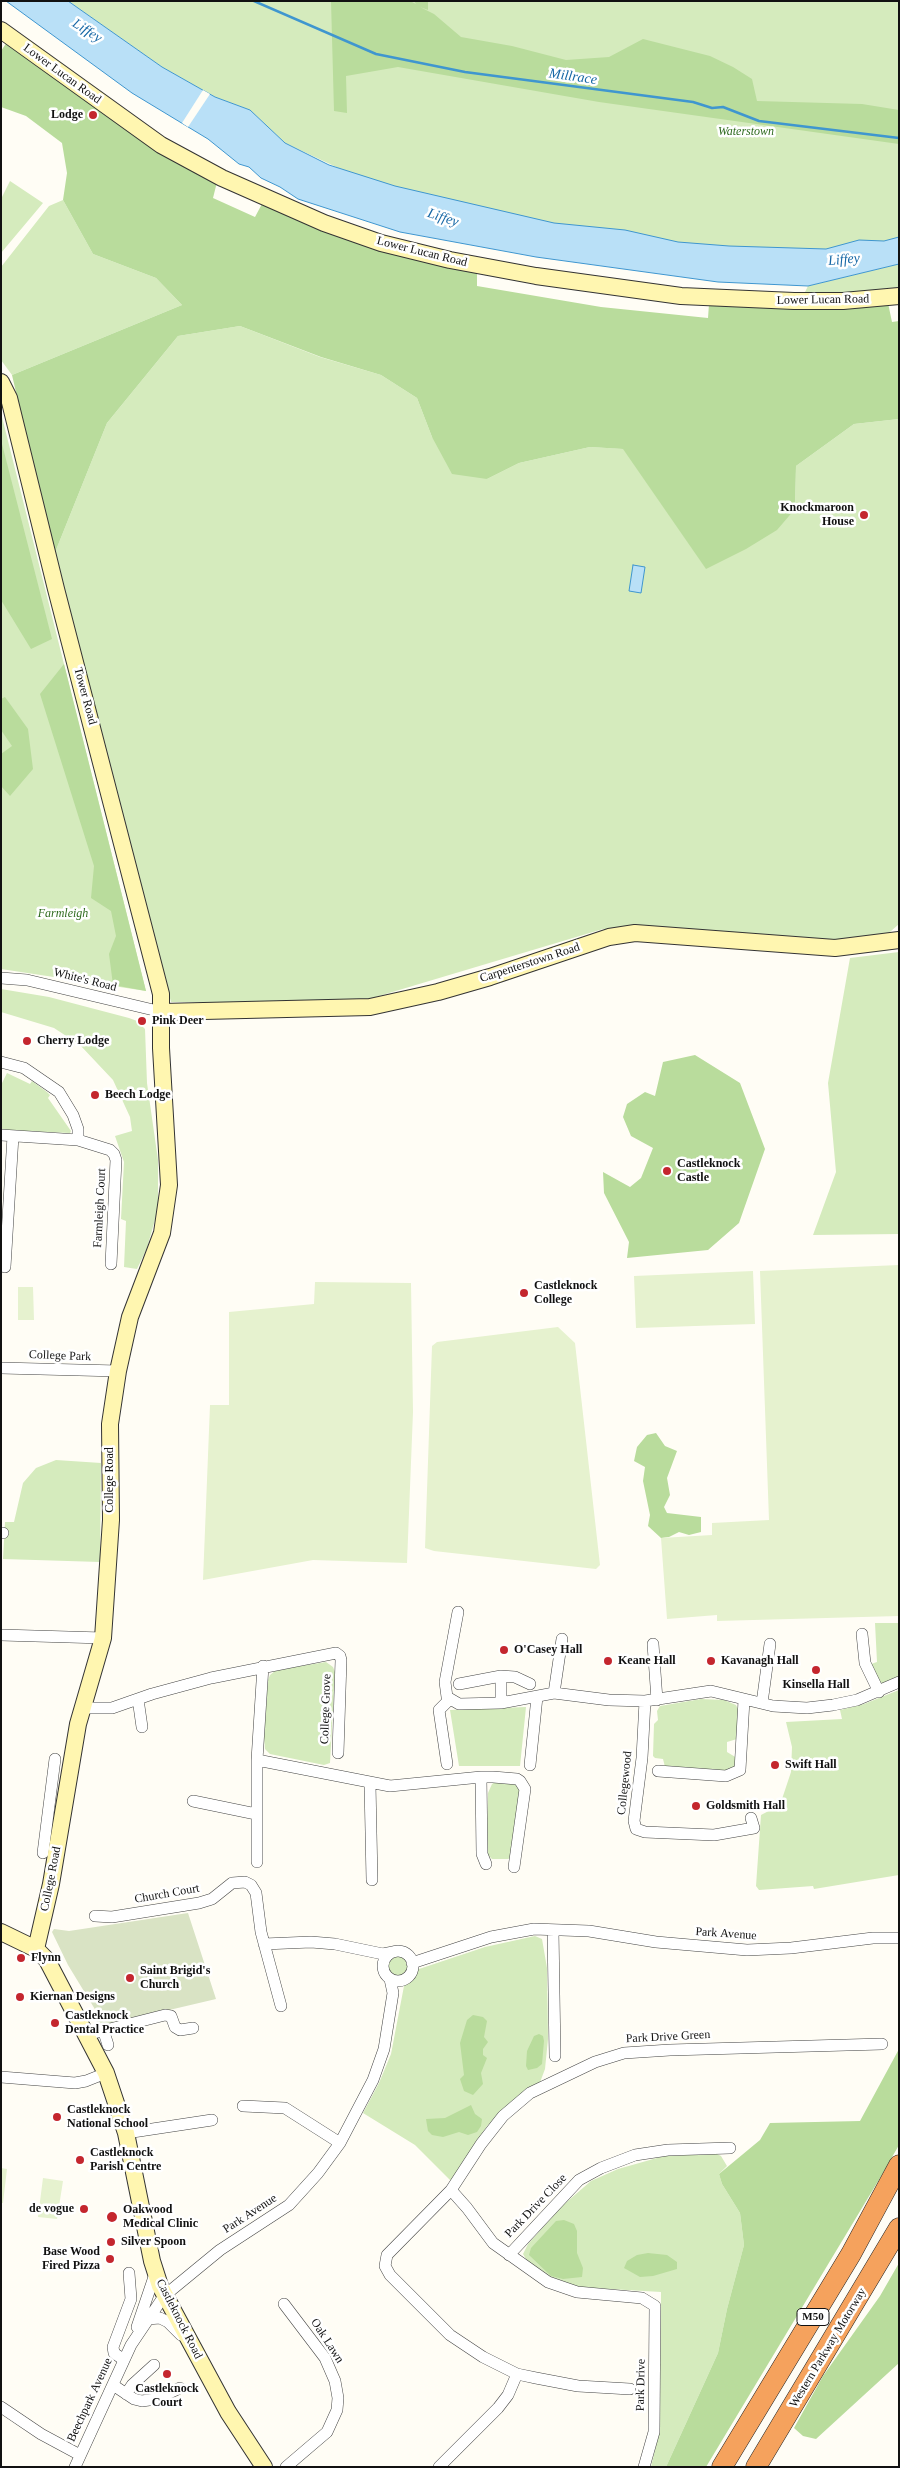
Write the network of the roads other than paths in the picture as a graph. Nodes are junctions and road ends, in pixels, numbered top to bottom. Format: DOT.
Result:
graph roads {
  1 [pos="1,30"];
  2 [pos="899,296"];
  3 [pos="1,382"];
  4 [pos="899,940"];
  5 [pos="1,978"];
  6 [pos="162,1012"];
  7 [pos="1,1062"];
  8 [pos="7,1135"];
  9 [pos="78,1140"];
  10 [pos="111,1264"];
  11 [pos="4,1267"];
  12 [pos="1,1368"];
  13 [pos="118,1371"];
  14 [pos="458,1612"];
  15 [pos="862,1634"];
  16 [pos="1,1636"];
  17 [pos="103,1638"];
  18 [pos="562,1638"];
  19 [pos="653,1644"];
  20 [pos="770,1644"];
  21 [pos="263,1666"];
  22 [pos="501,1676"];
  23 [pos="899,1682"];
  24 [pos="459,1684"];
  25 [pos="530,1684"];
  26 [pos="878,1692"];
  27 [pos="554,1693"];
  28 [pos="537,1696"];
  29 [pos="138,1698"];
  30 [pos="450,1699"];
  31 [pos="657,1700"];
  32 [pos="744,1700"];
  33 [pos="645,1701"];
  34 [pos="501,1703"];
  35 [pos="762,1703"];
  36 [pos="82,1708"];
  37 [pos="142,1727"];
  38 [pos="338,1753"];
  39 [pos="55,1759"];
  40 [pos="257,1760"];
  41 [pos="527,1760"];
  42 [pos="447,1764"];
  43 [pos="658,1771"];
  44 [pos="481,1777"];
  45 [pos="370,1784"];
  46 [pos="193,1801"];
  47 [pos="256,1814"];
  48 [pos="751,1818"];
  49 [pos="55,1820"];
  50 [pos="43,1853"];
  51 [pos="257,1862"];
  52 [pos="486,1864"];
  53 [pos="514,1867"];
  54 [pos="372,1880"];
  55 [pos="94,1916"];
  56 [pos="553,1930"];
  57 [pos="1,1932"];
  58 [pos="899,1938"];
  59 [pos="264,1944"];
  60 [pos="36,1949"];
  61 [pos="393,1952"];
  62 [pos="412,1963"];
  63 [pos="390,1979"];
  64 [pos="281,2006"];
  65 [pos="193,2028"];
  66 [pos="103,2029"];
  67 [pos="86,2035"];
  68 [pos="882,2044"];
  69 [pos="108,2045"];
  70 [pos="555,2056"];
  71 [pos="106,2073"];
  72 [pos="1,2077"];
  73 [pos="243,2106"];
  74 [pos="212,2120"];
  75 [pos="126,2133"];
  76 [pos="340,2143"];
  77 [pos="730,2148"];
  78 [pos="899,2165"];
  79 [pos="451,2190"];
  80 [pos="899,2228"];
  81 [pos="509,2255"];
  82 [pos="129,2272"];
  83 [pos="155,2272"];
  84 [pos="164,2296"];
  85 [pos="284,2304"];
  86 [pos="147,2319"];
  87 [pos="130,2346"];
  88 [pos="195,2351"];
  89 [pos="124,2360"];
  90 [pos="154,2365"];
  91 [pos="517,2374"];
  92 [pos="113,2385"];
  93 [pos="180,2388"];
  94 [pos="630,2389"];
  95 [pos="126,2394"];
  96 [pos="1,2407"];
  97 [pos="80,2455"];
  98 [pos="441,2466"];
  99 [pos="75,2467"];
  100 [pos="264,2467"];
  101 [pos="286,2467"];
  102 [pos="644,2467"];
  103 [pos="722,2467"];
  104 [pos="756,2467"];
  1 -- 2 [label="street, Lower Lucan Road"];
  3 -- 6 [label="street, Tower Road"];
  4 -- 6 [label="street, Carpenterstown Road"];
  5 -- 6 [label="street, White's Road"];
  6 -- 13 [label="street, College Road"];
  7 -- 9 [label="street"];
  8 -- 9 [label="street"];
  8 -- 11 [label="street"];
  9 -- 10 [label="street, Farmleigh Court"];
  12 -- 13 [label="street, College Park"];
  13 -- 17 [label="street, College Road"];
  14 -- 30 [label="street"];
  15 -- 26 [label="street"];
  16 -- 17 [label="street"];
  17 -- 36 [label="street, College Road"];
  18 -- 27 [label="street"];
  19 -- 31 [label="street"];
  20 -- 35 [label="street"];
  21 -- 29 [label="street, College Grove"];
  21 -- 38 [label="street, College Grove"];
  21 -- 40 [label="street"];
  22 -- 24 [label="street"];
  22 -- 25 [label="street"];
  22 -- 34 [label="street"];
  23 -- 26 [label="street"];
  26 -- 35 [label="street"];
  27 -- 28 [label="street"];
  27 -- 33 [label="street"];
  28 -- 34 [label="street"];
  28 -- 41 [label="street"];
  29 -- 36 [label="street, College Grove"];
  29 -- 37 [label="street"];
  30 -- 34 [label="street"];
  30 -- 42 [label="street"];
  31 -- 32 [label="street"];
  31 -- 33 [label="street"];
  32 -- 35 [label="street"];
  32 -- 43 [label="street"];
  33 -- 48 [label="street, Collegewood"];
  36 -- 49 [label="street, College Road"];
  39 -- 49 [label="street"];
  40 -- 45 [label="street"];
  40 -- 47 [label="street"];
  44 -- 45 [label="street"];
  44 -- 52 [label="street"];
  44 -- 53 [label="street"];
  45 -- 54 [label="street"];
  46 -- 47 [label="street"];
  47 -- 51 [label="street"];
  49 -- 50 [label="street"];
  49 -- 60 [label="street, College Road"];
  55 -- 59 [label="street, Church Court"];
  56 -- 58 [label="street, Park Avenue"];
  56 -- 62 [label="street, Park Avenue"];
  56 -- 70 [label="street"];
  57 -- 60 [label="street, Castleknock Road"];
  59 -- 61 [label="street"];
  59 -- 64 [label="street"];
  60 -- 67 [label="street, Castleknock Road"];
  61 -- 62 [label="street"];
  61 -- 63 [label="street"];
  62 -- 63 [label="street"];
  63 -- 76 [label="street, Park Avenue"];
  65 -- 66 [label="street"];
  66 -- 67 [label="street"];
  66 -- 69 [label="street"];
  67 -- 71 [label="street, Castleknock Road"];
  68 -- 79 [label="street, Park Drive Green"];
  71 -- 72 [label="street"];
  71 -- 75 [label="street, Castleknock Road"];
  73 -- 76 [label="street"];
  74 -- 75 [label="street"];
  75 -- 83 [label="street, Castleknock Road"];
  76 -- 84 [label="street, Park Avenue"];
  77 -- 81 [label="street, Park Drive Close"];
  78 -- 103 [label="highway, M50"];
  79 -- 81 [label="street"];
  79 -- 91 [label="street, Park Drive Green"];
  80 -- 104 [label="highway, Western Parkway Motorway / M50"];
  81 -- 102 [label="street, Park Drive"];
  82 -- 89 [label="street"];
  83 -- 84 [label="street, Castleknock Road"];
  83 -- 87 [label="street, Beechpark Avenue"];
  84 -- 86 [label="street, Beechpark Avenue"];
  84 -- 88 [label="street, Castleknock Road"];
  85 -- 101 [label="street, Oak Lawn"];
  86 -- 87 [label="street, Beechpark Avenue"];
  86 -- 88 [label="street"];
  87 -- 89 [label="street, Beechpark Avenue"];
  88 -- 100 [label="street, Castleknock Road"];
  89 -- 92 [label="street, Beechpark Avenue"];
  90 -- 95 [label="street"];
  91 -- 94 [label="street"];
  91 -- 98 [label="street"];
  92 -- 95 [label="street"];
  92 -- 97 [label="street, Beechpark Avenue"];
  93 -- 95 [label="street"];
  96 -- 97 [label="street"];
  97 -- 99 [label="street, Beechpark Avenue"];
}
